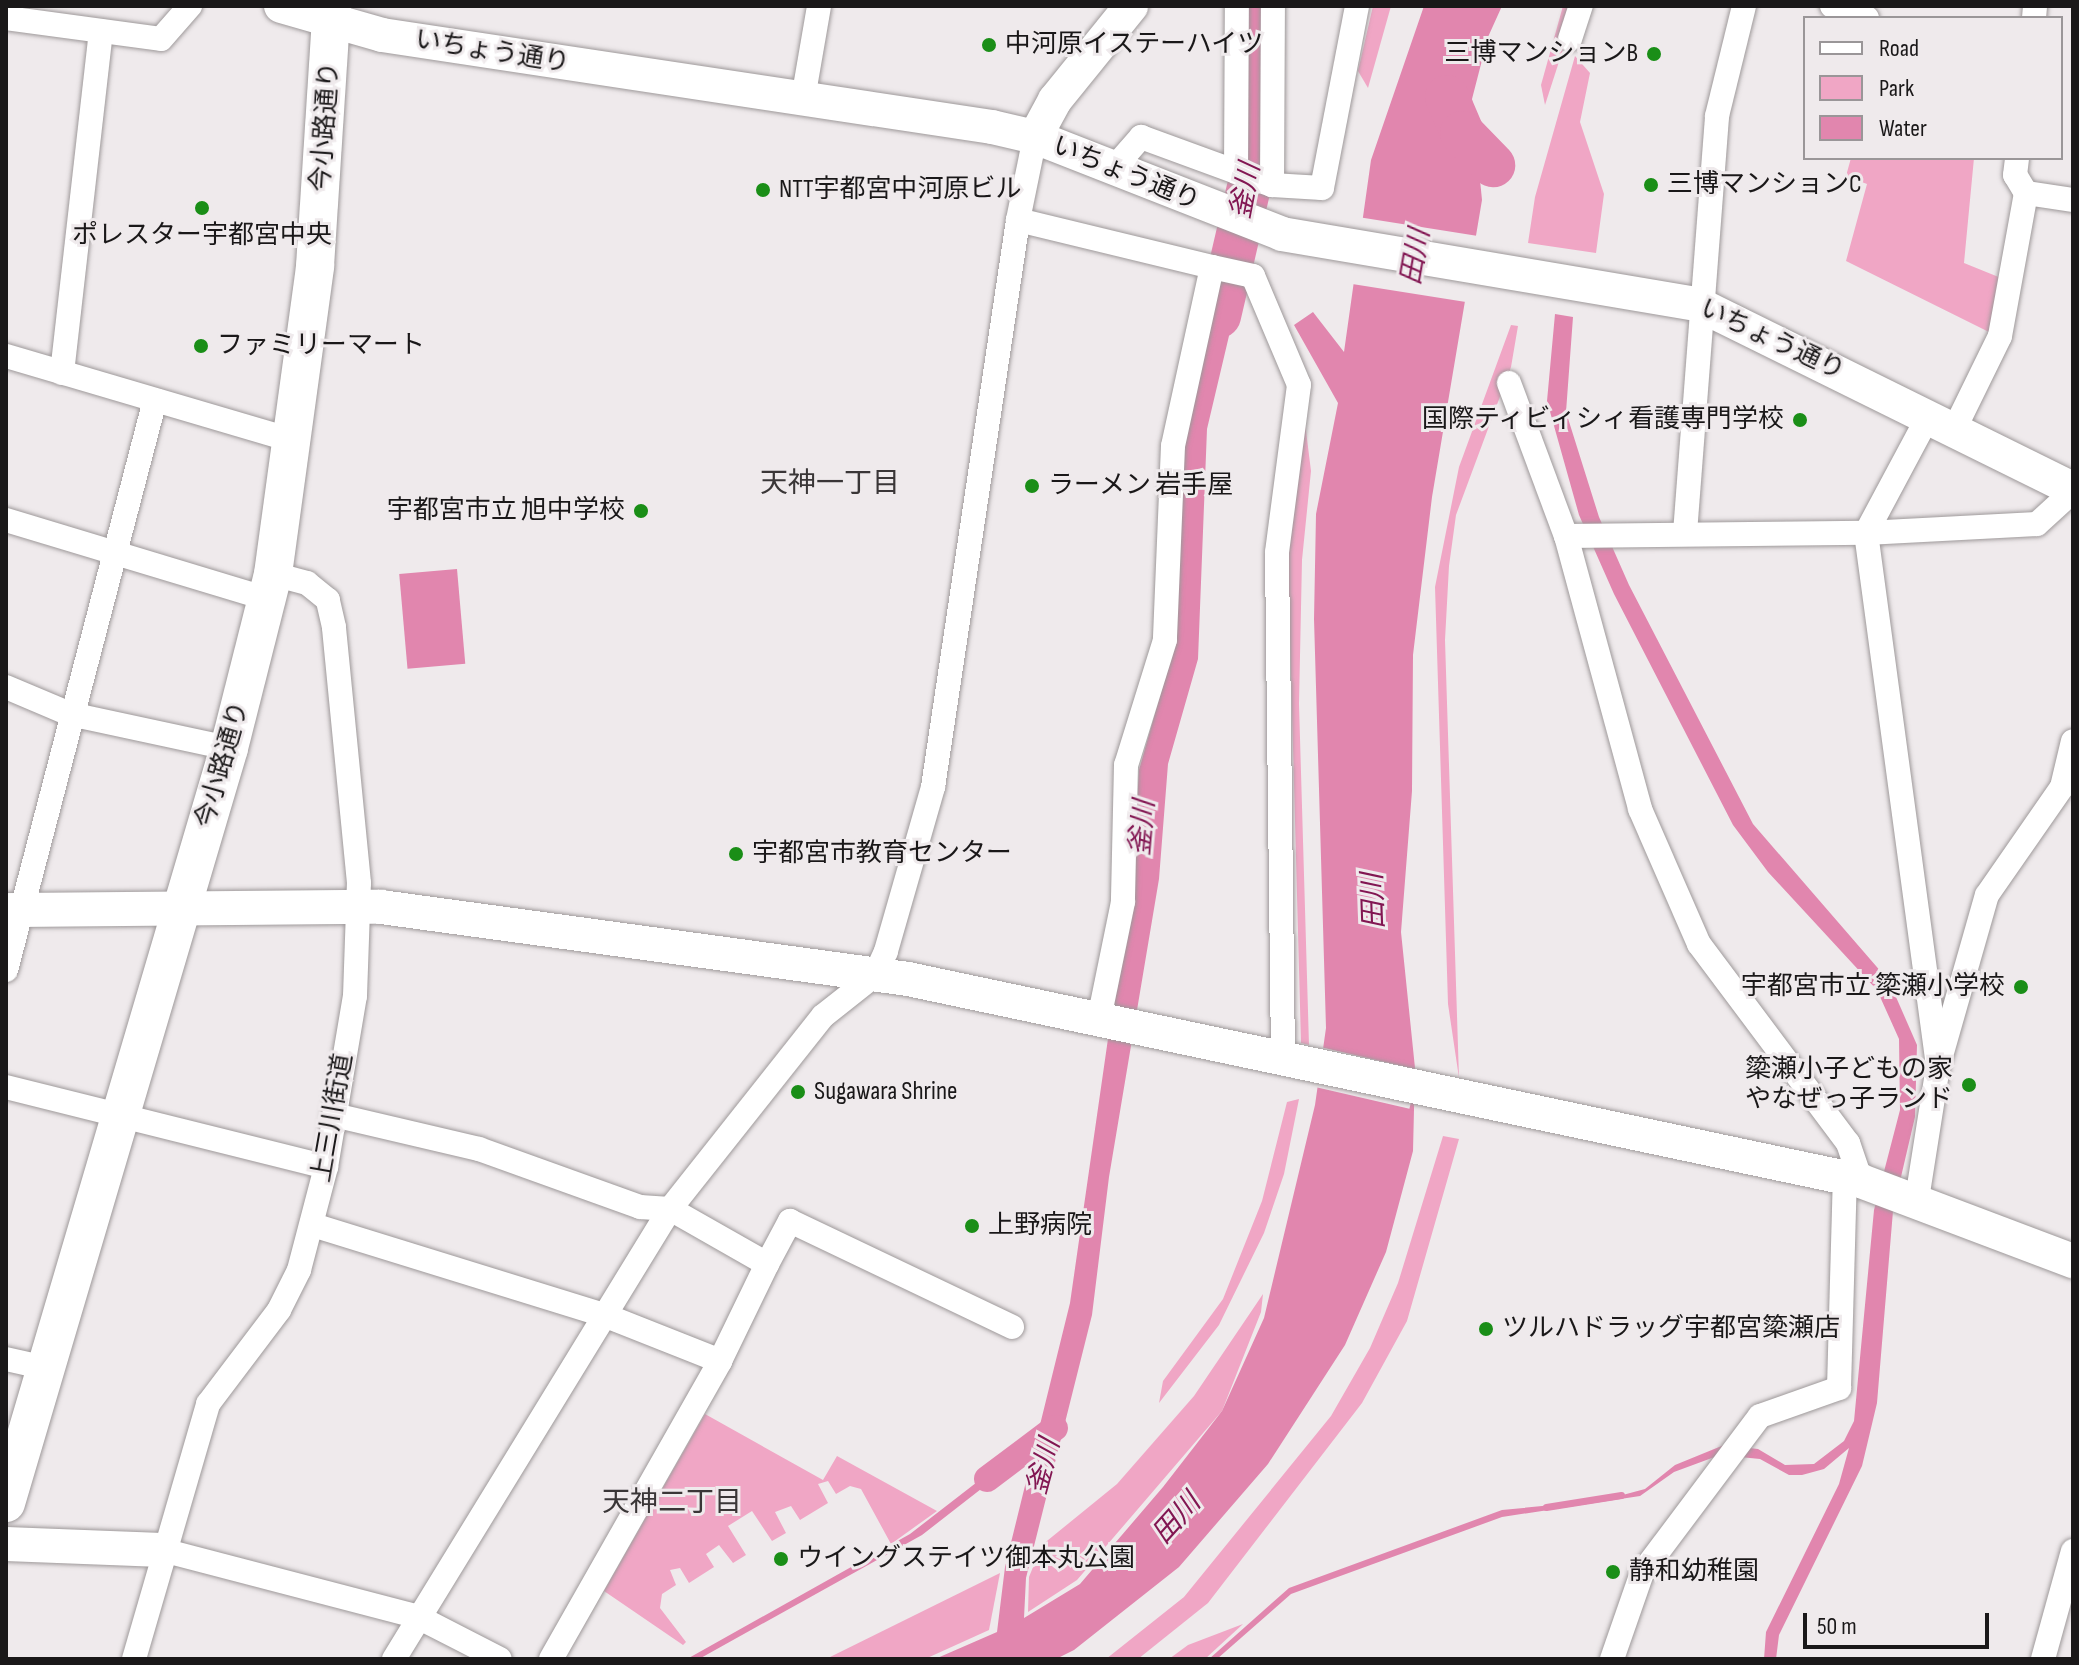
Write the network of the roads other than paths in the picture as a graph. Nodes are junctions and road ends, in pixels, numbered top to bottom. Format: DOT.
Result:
graph roads {
  1 [pos="190,6"];
  2 [pos="281,6"];
  3 [pos="819,6"];
  4 [pos="1131,6"];
  5 [pos="1237,6"];
  6 [pos="1273,6"];
  7 [pos="1357,6"];
  8 [pos="1581,6"];
  9 [pos="1744,6"];
  10 [pos="1832,6"];
  11 [pos="332,15"];
  12 [pos="1861,16"];
  13 [pos="6,18"];
  14 [pos="101,31"];
  15 [pos="1570,39"];
  16 [pos="803,99"];
  17 [pos="1035,137"];
  18 [pos="2017,160"];
  19 [pos="1113,169"];
  20 [pos="1236,172"];
  21 [pos="1272,185"];
  22 [pos="2026,193"];
  23 [pos="2073,200"];
  24 [pos="1018,220"];
  25 [pos="1212,267"];
  26 [pos="1700,305"];
  27 [pos="6,356"];
  28 [pos="62,373"];
  29 [pos="1509,383"];
  30 [pos="155,400"];
  31 [pos="1942,421"];
  32 [pos="295,441"];
  33 [pos="2073,490"];
  34 [pos="6,520"];
  35 [pos="1685,533"];
  36 [pos="1866,533"];
  37 [pos="1566,536"];
  38 [pos="112,551"];
  39 [pos="270,587"];
  40 [pos="6,687"];
  41 [pos="70,714"];
  42 [pos="2073,741"];
  43 [pos="229,748"];
  44 [pos="360,907"];
  45 [pos="182,909"];
  46 [pos="14,910"];
  47 [pos="6,970"];
  48 [pos="875,975"];
  49 [pos="1114,1023"];
  50 [pos="1289,1060"];
  51 [pos="1938,1066"];
  52 [pos="6,1087"];
  53 [pos="334,1115"];
  54 [pos="121,1118"];
  55 [pos="326,1167"];
  56 [pos="1853,1179"];
  57 [pos="1917,1199"];
  58 [pos="670,1209"];
  59 [pos="313,1225"];
  60 [pos="2073,1261"];
  61 [pos="767,1264"];
  62 [pos="604,1315"];
  63 [pos="1012,1327"];
  64 [pos="6,1359"];
  65 [pos="720,1361"];
  66 [pos="46,1368"];
  67 [pos="6,1503"];
  68 [pos="6,1544"];
  69 [pos="162,1550"];
  70 [pos="2073,1551"];
  71 [pos="416,1616"];
  72 [pos="134,1659"];
  73 [pos="394,1659"];
  74 [pos="500,1659"];
  75 [pos="551,1659"];
  76 [pos="1612,1659"];
  77 [pos="2043,1659"];
  1 -- 14 [label="street"];
  2 -- 11 [label="street, いちょう通り"];
  3 -- 16 [label="street"];
  4 -- 17 [label="street"];
  5 -- 20 [label="street"];
  6 -- 21 [label="street"];
  7 -- 21 [label="street"];
  8 -- 15 [label="street"];
  9 -- 26 [label="street"];
  10 -- 12 [label="street"];
  11 -- 16 [label="street, いちょう通り"];
  11 -- 32 [label="main road, 今小路通り"];
  13 -- 14 [label="street"];
  14 -- 28 [label="street"];
  16 -- 17 [label="street, いちょう通り"];
  17 -- 19 [label="street, いちょう通り"];
  17 -- 24 [label="street"];
  18 -- 22 [label="street"];
  19 -- 20 [label="street"];
  19 -- 26 [label="street, いちょう通り"];
  20 -- 21 [label="street"];
  22 -- 23 [label="street"];
  22 -- 31 [label="street"];
  24 -- 25 [label="street"];
  24 -- 48 [label="street"];
  25 -- 49 [label="street"];
  25 -- 50 [label="street"];
  26 -- 31 [label="street, いちょう通り"];
  26 -- 35 [label="street"];
  27 -- 28 [label="street"];
  28 -- 30 [label="street"];
  29 -- 37 [label="street"];
  30 -- 32 [label="street"];
  30 -- 38 [label="street"];
  31 -- 33 [label="street, いちょう通り"];
  31 -- 36 [label="street"];
  32 -- 39 [label="main road, 今小路通り"];
  33 -- 36 [label="street"];
  34 -- 38 [label="street, 上三川街道"];
  35 -- 36 [label="street"];
  35 -- 37 [label="street"];
  36 -- 51 [label="street"];
  37 -- 56 [label="street"];
  38 -- 39 [label="street, 上三川街道"];
  38 -- 41 [label="street"];
  39 -- 43 [label="main road, 今小路通り"];
  39 -- 44 [label="street, 上三川街道"];
  40 -- 41 [label="street"];
  41 -- 43 [label="street"];
  41 -- 46 [label="street"];
  42 -- 51 [label="street"];
  43 -- 45 [label="main road, 今小路通り"];
  44 -- 45 [label="street"];
  44 -- 48 [label="street"];
  44 -- 53 [label="street, 上三川街道"];
  45 -- 46 [label="street"];
  45 -- 54 [label="main road, 今小路通り"];
  46 -- 47 [label="street"];
  48 -- 49 [label="street"];
  48 -- 58 [label="street"];
  49 -- 50 [label="street"];
  50 -- 56 [label="street"];
  51 -- 57 [label="street"];
  52 -- 54 [label="street"];
  53 -- 55 [label="street, 上三川街道"];
  53 -- 58 [label="street"];
  54 -- 55 [label="street"];
  54 -- 66 [label="main road, 今小路通り"];
  55 -- 59 [label="street, 上三川街道"];
  56 -- 57 [label="street"];
  56 -- 76 [label="street"];
  57 -- 60 [label="street"];
  58 -- 61 [label="street"];
  58 -- 62 [label="street"];
  59 -- 62 [label="street"];
  59 -- 69 [label="street, 上三川街道"];
  61 -- 63 [label="street"];
  61 -- 65 [label="street"];
  62 -- 65 [label="street"];
  62 -- 71 [label="street"];
  64 -- 66 [label="street"];
  65 -- 75 [label="street"];
  66 -- 67 [label="main road, 今小路通り"];
  68 -- 69 [label="street"];
  69 -- 71 [label="street"];
  69 -- 72 [label="street, 上三川街道"];
  70 -- 77 [label="street"];
  71 -- 73 [label="street"];
  71 -- 74 [label="street"];
}
